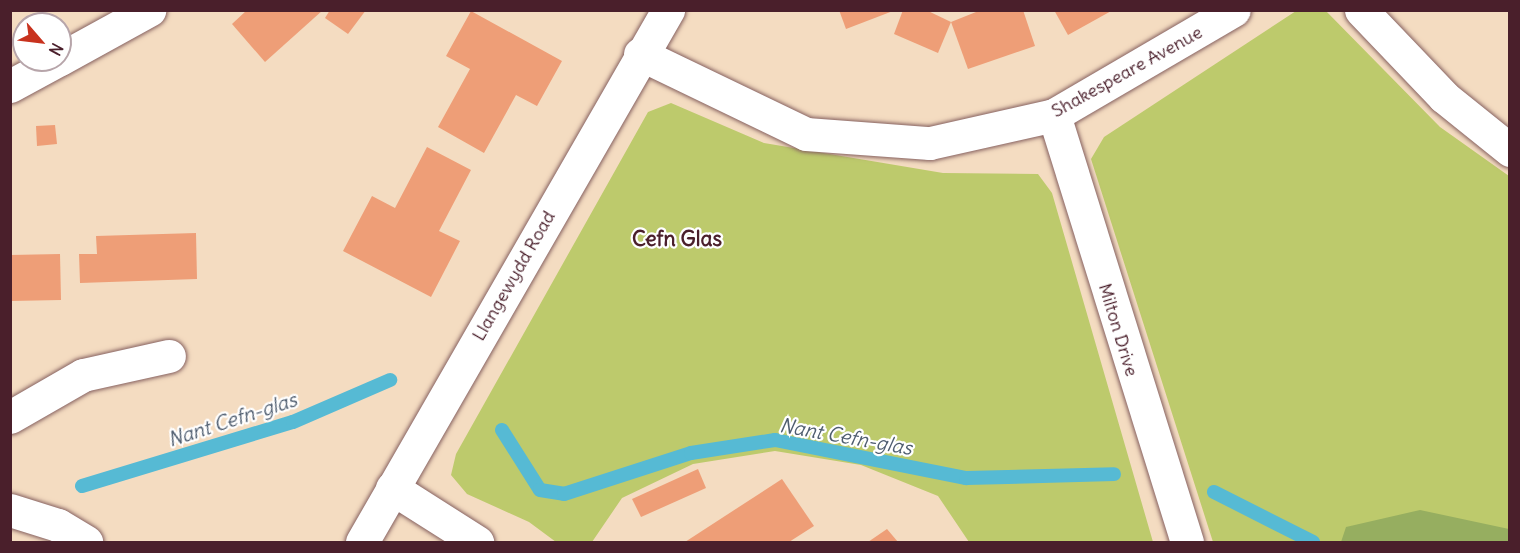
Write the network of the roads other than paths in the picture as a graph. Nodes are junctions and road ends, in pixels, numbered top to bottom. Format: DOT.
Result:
graph roads {
  1 [pos="149,10"];
  2 [pos="668,10"];
  3 [pos="1234,10"];
  4 [pos="1361,10"];
  5 [pos="72,53"];
  6 [pos="640,54"];
  7 [pos="36,72"];
  8 [pos="10,86"];
  9 [pos="1054,115"];
  10 [pos="1509,150"];
  11 [pos="169,356"];
  12 [pos="10,417"];
  13 [pos="392,488"];
  14 [pos="10,510"];
  15 [pos="86,543"];
  16 [pos="362,543"];
  17 [pos="477,543"];
  18 [pos="1187,543"];
  1 -- 5 [label="street"];
  2 -- 6 [label="street, Llangewydd Road"];
  3 -- 9 [label="street, Shakespeare Avenue"];
  4 -- 10 [label="street"];
  6 -- 9 [label="street, Shakespeare Avenue"];
  6 -- 13 [label="street, Llangewydd Road"];
  7 -- 8 [label="street"];
  9 -- 18 [label="street, Milton Drive"];
  11 -- 12 [label="street"];
  13 -- 16 [label="street, Llangewydd Road"];
  13 -- 17 [label="street"];
  14 -- 15 [label="street"];
}
